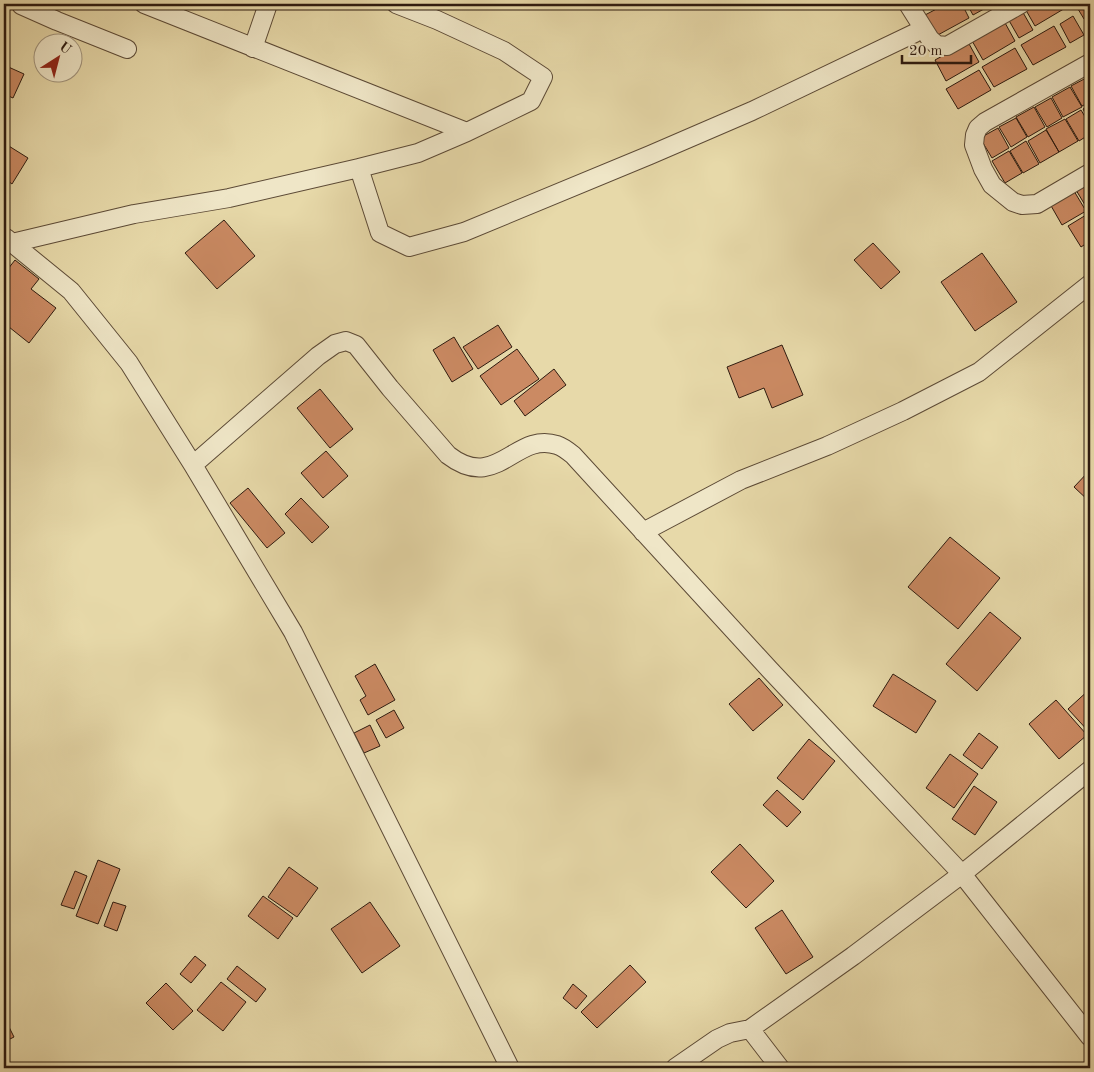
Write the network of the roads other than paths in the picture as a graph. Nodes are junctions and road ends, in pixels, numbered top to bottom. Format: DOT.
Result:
graph roads {
  1 [pos="22,4"];
  2 [pos="144,4"];
  3 [pos="268,4"];
  4 [pos="396,4"];
  5 [pos="908,4"];
  6 [pos="1021,4"];
  7 [pos="915,33"];
  8 [pos="253,48"];
  9 [pos="127,49"];
  10 [pos="1090,63"];
  11 [pos="467,132"];
  12 [pos="359,168"];
  13 [pos="1090,173"];
  14 [pos="8,240"];
  15 [pos="1090,284"];
  16 [pos="193,465"];
  17 [pos="643,532"];
  18 [pos="1090,770"];
  19 [pos="962,874"];
  20 [pos="750,1029"];
  21 [pos="1090,1036"];
  22 [pos="510,1068"];
  23 [pos="675,1068"];
  24 [pos="780,1068"];
  1 -- 9 [label="street"];
  2 -- 8 [label="street"];
  3 -- 8 [label="street"];
  4 -- 11 [label="street"];
  5 -- 6 [label="street"];
  7 -- 12 [label="street"];
  8 -- 11 [label="street"];
  10 -- 13 [label="street"];
  11 -- 12 [label="street"];
  12 -- 14 [label="street"];
  14 -- 16 [label="street"];
  15 -- 17 [label="street"];
  16 -- 17 [label="street"];
  16 -- 22 [label="street"];
  17 -- 19 [label="street"];
  18 -- 19 [label="street"];
  19 -- 20 [label="street"];
  19 -- 21 [label="street"];
  20 -- 23 [label="street"];
  20 -- 24 [label="street"];
}
